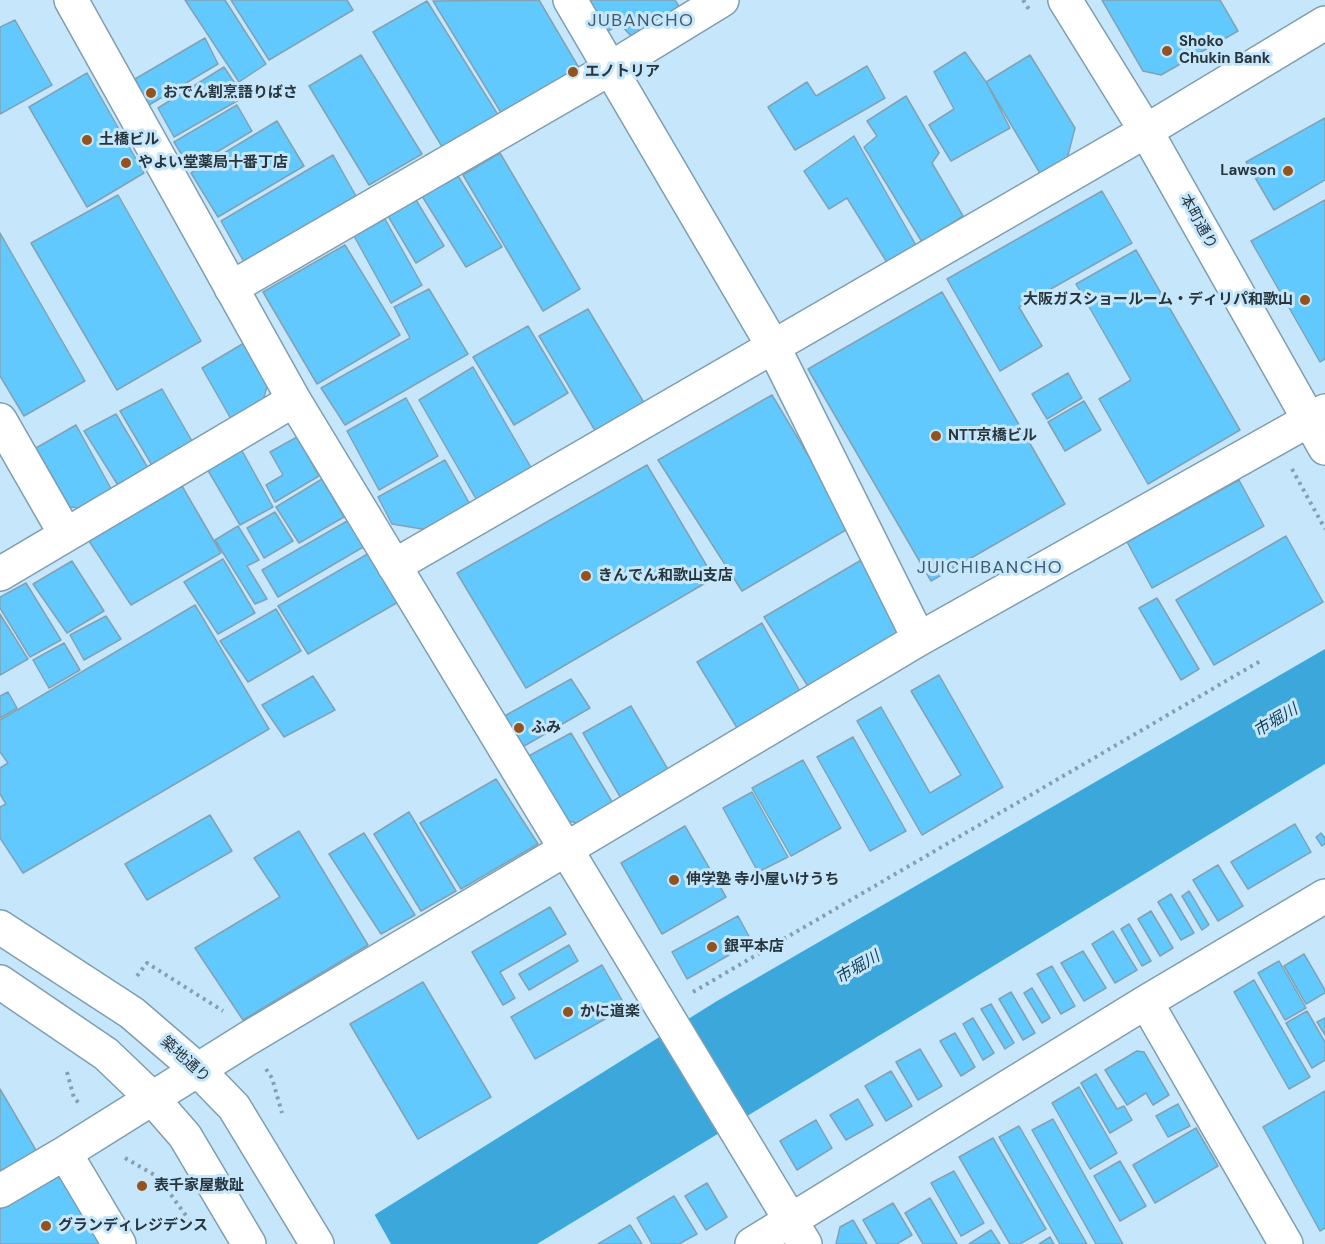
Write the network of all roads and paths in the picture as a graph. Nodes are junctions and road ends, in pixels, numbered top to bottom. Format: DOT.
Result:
graph roads {
  1 [pos="71,0"];
  2 [pos="570,0"];
  3 [pos="722,0"];
  4 [pos="1065,0"];
  5 [pos="1325,23"];
  6 [pos="611,68"];
  7 [pos="1146,131"];
  8 [pos="231,288"];
  9 [pos="773,346"];
  10 [pos="294,400"];
  11 [pos="0,420"];
  12 [pos="1320,426"];
  13 [pos="1300,486"];
  14 [pos="1325,529"];
  15 [pos="66,535"];
  16 [pos="394,566"];
  17 [pos="0,574"];
  18 [pos="919,639"];
  19 [pos="1262,660"];
  20 [pos="566,848"];
  21 [pos="1325,896"];
  22 [pos="0,927"];
  23 [pos="0,982"];
  24 [pos="670,997"];
  25 [pos="1146,1002"];
  26 [pos="197,1069"];
  27 [pos="151,1097"];
  28 [pos="65,1153"];
  29 [pos="0,1191"];
  30 [pos="310,1232"];
  31 [pos="798,1232"];
  32 [pos="119,1244"];
  33 [pos="249,1244"];
  34 [pos="752,1244"];
  35 [pos="1286,1244"];
  1 -- 8 [label="street"];
  2 -- 6 [label="street"];
  3 -- 6 [label="street"];
  4 -- 7 [label="street, 本町通り"];
  5 -- 7 [label="street"];
  6 -- 8 [label="street"];
  6 -- 9 [label="street"];
  7 -- 9 [label="street"];
  7 -- 12 [label="street, 本町通り"];
  8 -- 10 [label="street"];
  9 -- 16 [label="street"];
  9 -- 18 [label="street"];
  10 -- 15 [label="street"];
  10 -- 16 [label="street"];
  11 -- 15 [label="street"];
  12 -- 18 [label="street"];
  13 -- 14 [label="path"];
  15 -- 17 [label="street"];
  16 -- 20 [label="street"];
  18 -- 20 [label="street"];
  19 -- 24 [label="path"];
  20 -- 24 [label="street"];
  20 -- 26 [label="street"];
  21 -- 25 [label="street"];
  22 -- 26 [label="street, 築地通り"];
  23 -- 27 [label="street"];
  24 -- 31 [label="street"];
  25 -- 31 [label="street"];
  25 -- 35 [label="street"];
  26 -- 27 [label="street"];
  26 -- 30 [label="street, 築地通り"];
  27 -- 28 [label="street"];
  27 -- 33 [label="street"];
  28 -- 29 [label="street"];
  28 -- 32 [label="street"];
  31 -- 34 [label="street"];
}
